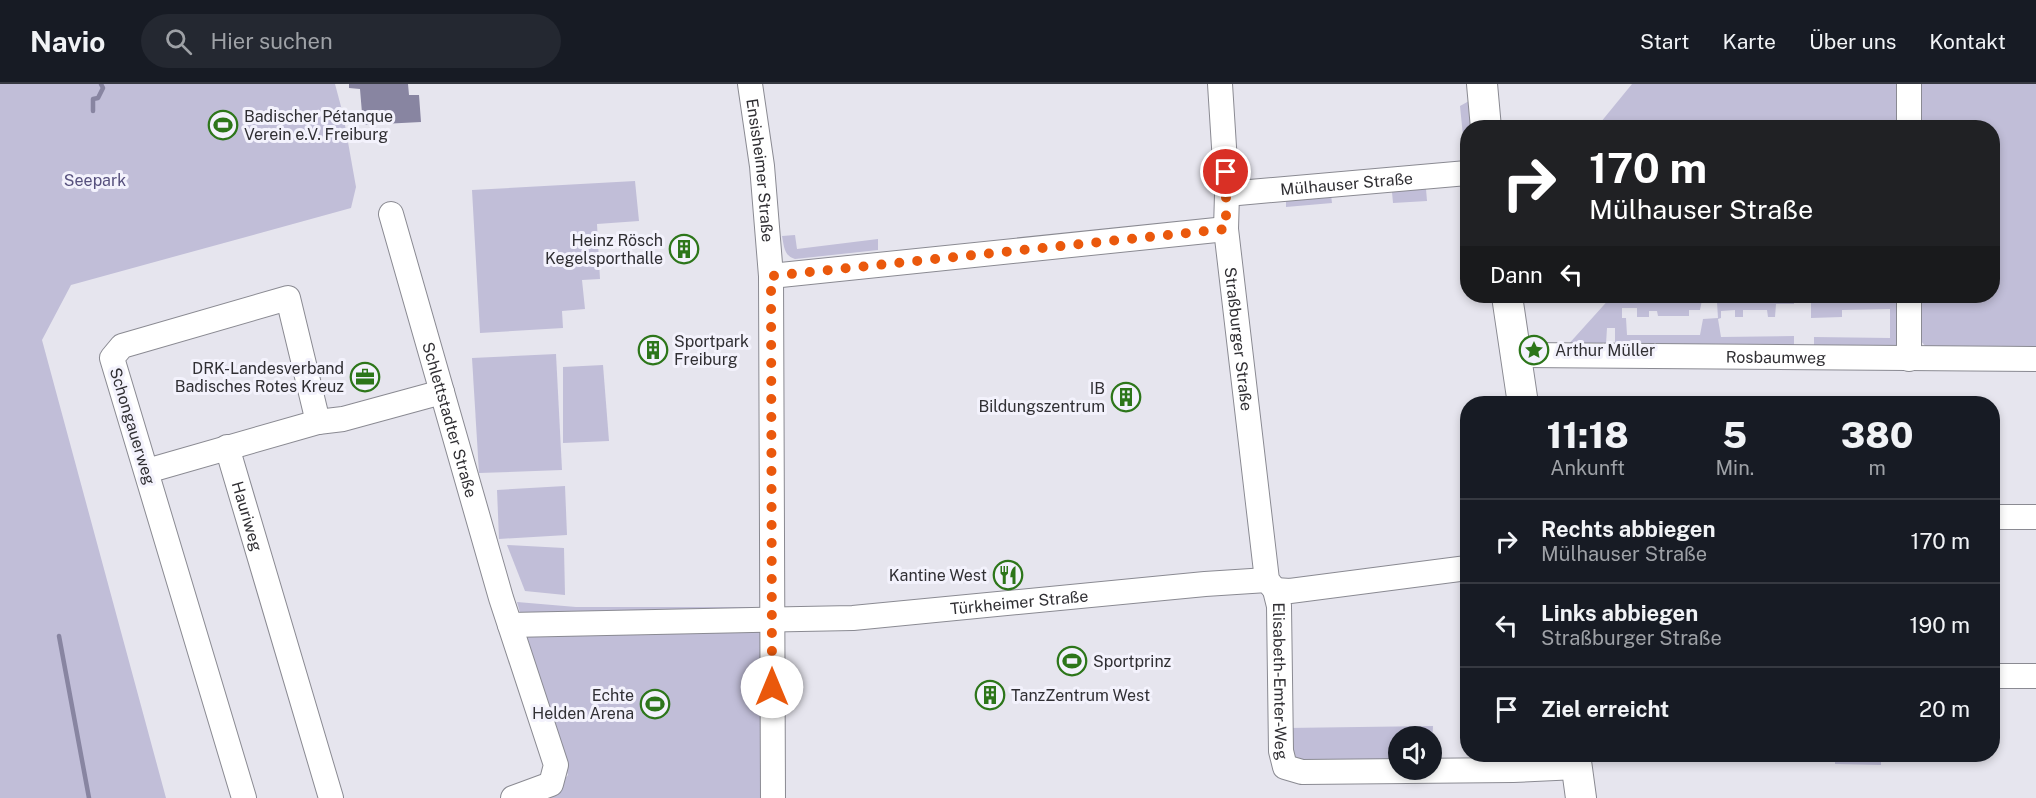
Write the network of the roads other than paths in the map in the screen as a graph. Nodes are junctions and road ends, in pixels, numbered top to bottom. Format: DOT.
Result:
graph roads {
  1 [pos="750,84"];
  2 [pos="1220,84"];
  3 [pos="1482,84"];
  4 [pos="1909,84"];
  5 [pos="1485,120"];
  6 [pos="1909,120"];
  7 [pos="1460,174"];
  8 [pos="1227,194"];
  9 [pos="391,213"];
  10 [pos="1226,229"];
  11 [pos="771,276"];
  12 [pos="1508,303"];
  13 [pos="1909,303"];
  14 [pos="1516,356"];
  15 [pos="1909,358"];
  16 [pos="2036,359"];
  17 [pos="442,392"];
  18 [pos="1522,396"];
  19 [pos="318,422"];
  20 [pos="227,447"];
  21 [pos="147,471"];
  22 [pos="2000,517"];
  23 [pos="2036,517"];
  24 [pos="1460,569"];
  25 [pos="1271,585"];
  26 [pos="772,620"];
  27 [pos="510,625"];
  28 [pos="2000,676"];
  29 [pos="2036,676"];
  30 [pos="1538,762"];
  31 [pos="1563,762"];
  32 [pos="324,796"];
  33 [pos="244,798"];
  34 [pos="513,798"];
  35 [pos="773,798"];
  36 [pos="1581,798"];
  1 -- 11 [label="street, Ensisheimer Straße"];
  2 -- 8 [label="street, Straßburger Straße"];
  3 -- 5 [label="main road"];
  4 -- 6 [label="street"];
  7 -- 8 [label="street, Mülhauser Straße"];
  8 -- 10 [label="street, Straßburger Straße"];
  9 -- 17 [label="street, Schlettstadter Straße"];
  10 -- 11 [label="street"];
  10 -- 25 [label="street, Straßburger Straße"];
  11 -- 26 [label="street, Ensisheimer Straße"];
  12 -- 14 [label="main road"];
  13 -- 15 [label="street"];
  14 -- 15 [label="street, Rosbaumweg"];
  14 -- 18 [label="main road"];
  15 -- 16 [label="street, Rosbaumweg"];
  17 -- 19 [label="street"];
  17 -- 27 [label="street, Schlettstadter Straße"];
  19 -- 20 [label="street"];
  19 -- 21 [label="street, Schongauerweg"];
  20 -- 21 [label="street"];
  20 -- 32 [label="street, Hauriweg"];
  21 -- 33 [label="street, Schongauerweg"];
  22 -- 23 [label="street"];
  24 -- 25 [label="street, Türkheimer Straße"];
  25 -- 26 [label="street, Türkheimer Straße"];
  25 -- 30 [label="street, Elisabeth-Emter-Weg"];
  26 -- 27 [label="street"];
  26 -- 35 [label="street, Ensisheimer Straße"];
  27 -- 34 [label="street, Schlettstadter Straße"];
  28 -- 29 [label="street"];
  31 -- 36 [label="main road"];
}
